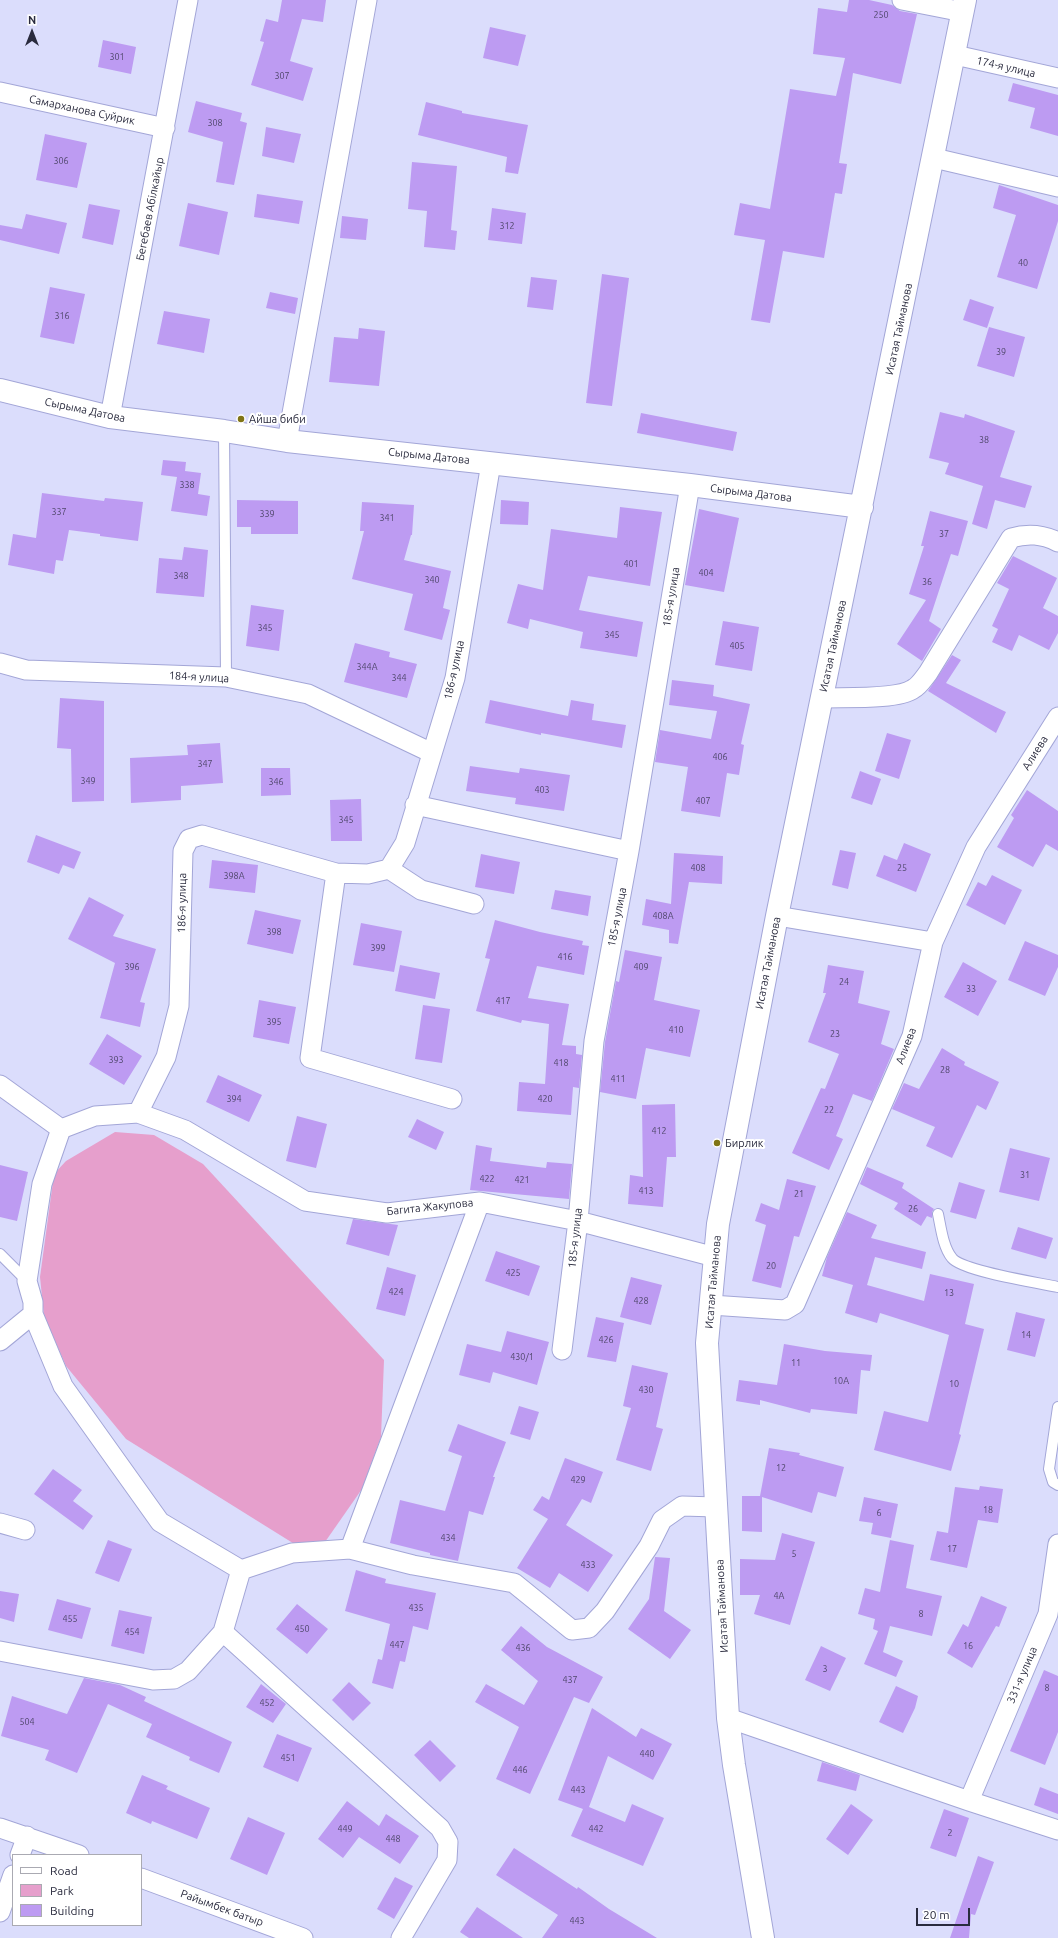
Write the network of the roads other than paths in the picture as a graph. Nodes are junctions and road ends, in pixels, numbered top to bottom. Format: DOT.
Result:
graph roads {
  1 [pos="188,0"];
  2 [pos="367,0"];
  3 [pos="902,0"];
  4 [pos="964,6"];
  5 [pos="955,56"];
  6 [pos="1058,78"];
  7 [pos="0,92"];
  8 [pos="165,128"];
  9 [pos="934,158"];
  10 [pos="1058,187"];
  11 [pos="0,390"];
  12 [pos="110,417"];
  13 [pos="224,431"];
  14 [pos="287,441"];
  15 [pos="491,463"];
  16 [pos="690,485"];
  17 [pos="862,507"];
  18 [pos="1058,542"];
  19 [pos="0,663"];
  20 [pos="226,677"];
  21 [pos="822,698"];
  22 [pos="1058,716"];
  23 [pos="432,753"];
  24 [pos="416,805"];
  25 [pos="629,851"];
  26 [pos="390,869"];
  27 [pos="336,872"];
  28 [pos="474,904"];
  29 [pos="777,916"];
  30 [pos="933,942"];
  31 [pos="0,1085"];
  32 [pos="452,1099"];
  33 [pos="138,1113"];
  34 [pos="61,1129"];
  35 [pos="480,1202"];
  36 [pos="938,1214"];
  37 [pos="578,1221"];
  38 [pos="0,1254"];
  39 [pos="715,1257"];
  40 [pos="27,1281"];
  41 [pos="1058,1287"];
  42 [pos="711,1305"];
  43 [pos="33,1314"];
  44 [pos="0,1341"];
  45 [pos="562,1350"];
  46 [pos="1058,1407"];
  47 [pos="1058,1485"];
  48 [pos="716,1507"];
  49 [pos="0,1524"];
  50 [pos="25,1530"];
  51 [pos="1058,1544"];
  52 [pos="350,1549"];
  53 [pos="241,1570"];
  54 [pos="223,1632"];
  55 [pos="0,1651"];
  56 [pos="728,1718"];
  57 [pos="969,1801"];
  58 [pos="0,1828"];
  59 [pos="1058,1830"];
  60 [pos="27,1836"];
  61 [pos="20,1854"];
  62 [pos="76,1854"];
  63 [pos="12,1878"];
  64 [pos="142,1878"];
  65 [pos="0,1912"];
  66 [pos="303,1938"];
  67 [pos="401,1938"];
  68 [pos="764,1938"];
  1 -- 8 [label="street, Бегебаев Абілкайыр"];
  2 -- 14 [label="street"];
  3 -- 4 [label="street"];
  4 -- 5 [label="street, Исатая Тайманова"];
  5 -- 6 [label="street, 174-я улица"];
  5 -- 9 [label="street, Исатая Тайманова"];
  7 -- 8 [label="street, Самарханова Суйрик"];
  8 -- 12 [label="street, Бегебаев Абілкайыр"];
  9 -- 10 [label="street"];
  9 -- 17 [label="street, Исатая Тайманова"];
  11 -- 12 [label="street, Сырыма Датова"];
  12 -- 13 [label="street, Сырыма Датова"];
  13 -- 14 [label="street, Сырыма Датова"];
  13 -- 20 [label="lane"];
  14 -- 15 [label="street, Сырыма Датова"];
  15 -- 16 [label="street, Сырыма Датова"];
  15 -- 23 [label="street, 186-я улица"];
  16 -- 17 [label="street, Сырыма Датова"];
  16 -- 25 [label="street, 185-я улица"];
  17 -- 21 [label="street, Исатая Тайманова"];
  18 -- 21 [label="street"];
  19 -- 20 [label="street, 184-я улица"];
  20 -- 23 [label="street, 184-я улица"];
  21 -- 29 [label="street, Исатая Тайманова"];
  22 -- 30 [label="street, Алиева"];
  23 -- 24 [label="street, 186-я улица"];
  24 -- 25 [label="street"];
  24 -- 26 [label="street, 186-я улица"];
  25 -- 37 [label="street, 185-я улица"];
  26 -- 27 [label="street, 186-я улица"];
  26 -- 28 [label="street"];
  27 -- 32 [label="street"];
  27 -- 33 [label="street, 186-я улица"];
  29 -- 30 [label="street"];
  29 -- 39 [label="street, Исатая Тайманова"];
  30 -- 42 [label="street, Алиева"];
  31 -- 34 [label="street"];
  33 -- 34 [label="street"];
  33 -- 35 [label="street, Багита Жакупова"];
  34 -- 40 [label="street"];
  35 -- 37 [label="street, Багита Жакупова"];
  35 -- 52 [label="street"];
  36 -- 41 [label="lane"];
  37 -- 39 [label="street, Багита Жакупова"];
  37 -- 45 [label="street, 185-я улица"];
  38 -- 40 [label="lane"];
  39 -- 42 [label="street, Исатая Тайманова"];
  40 -- 43 [label="street"];
  42 -- 48 [label="street, Исатая Тайманова"];
  43 -- 44 [label="street"];
  43 -- 53 [label="street"];
  46 -- 47 [label="lane"];
  48 -- 52 [label="street"];
  48 -- 56 [label="street, Исатая Тайманова"];
  49 -- 50 [label="street"];
  51 -- 57 [label="street, 331-я улица"];
  52 -- 53 [label="street"];
  53 -- 54 [label="street"];
  54 -- 55 [label="street"];
  54 -- 67 [label="street"];
  56 -- 57 [label="street"];
  56 -- 68 [label="street, Исатая Тайманова"];
  57 -- 59 [label="street"];
  58 -- 60 [label="street"];
  60 -- 61 [label="street"];
  60 -- 62 [label="street"];
  63 -- 65 [label="street"];
  64 -- 66 [label="street, Райымбек батыр"];
}
